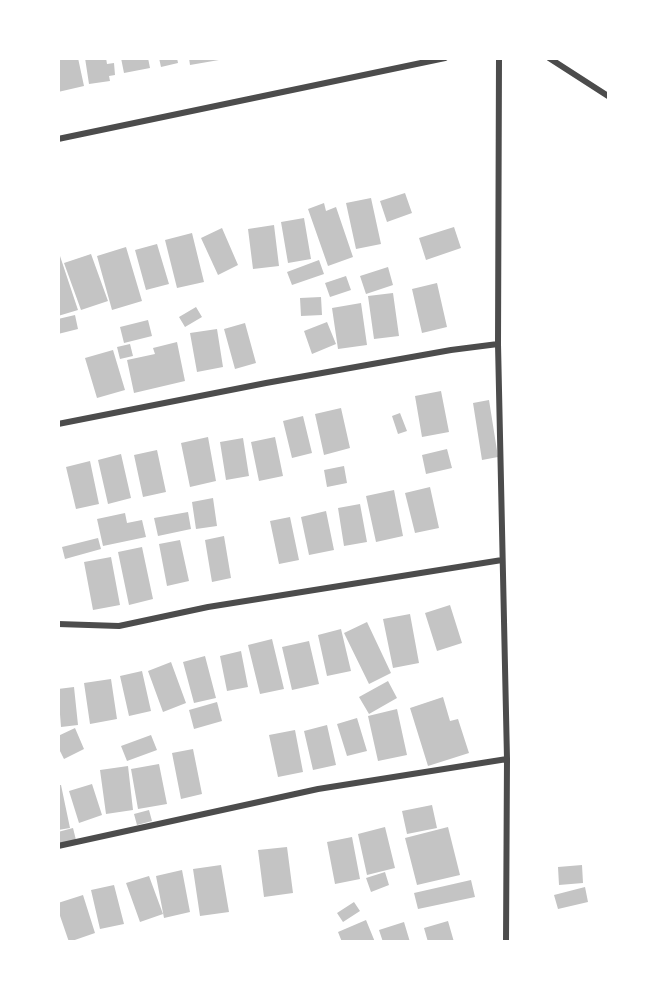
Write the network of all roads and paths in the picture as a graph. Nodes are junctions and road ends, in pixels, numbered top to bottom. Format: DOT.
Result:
graph roads {
  1 [pos="444,58"];
  2 [pos="499,58"];
  3 [pos="549,58"];
  4 [pos="609,96"];
  5 [pos="58,139"];
  6 [pos="498,344"];
  7 [pos="58,424"];
  8 [pos="502,560"];
  9 [pos="58,624"];
  10 [pos="507,759"];
  11 [pos="58,846"];
  12 [pos="506,942"];
  1 -- 5 [label="street"];
  2 -- 6 [label="street"];
  3 -- 4 [label="street"];
  6 -- 7 [label="street"];
  6 -- 8 [label="street"];
  8 -- 9 [label="street"];
  8 -- 10 [label="street"];
  10 -- 11 [label="street"];
  10 -- 12 [label="street"];
}
